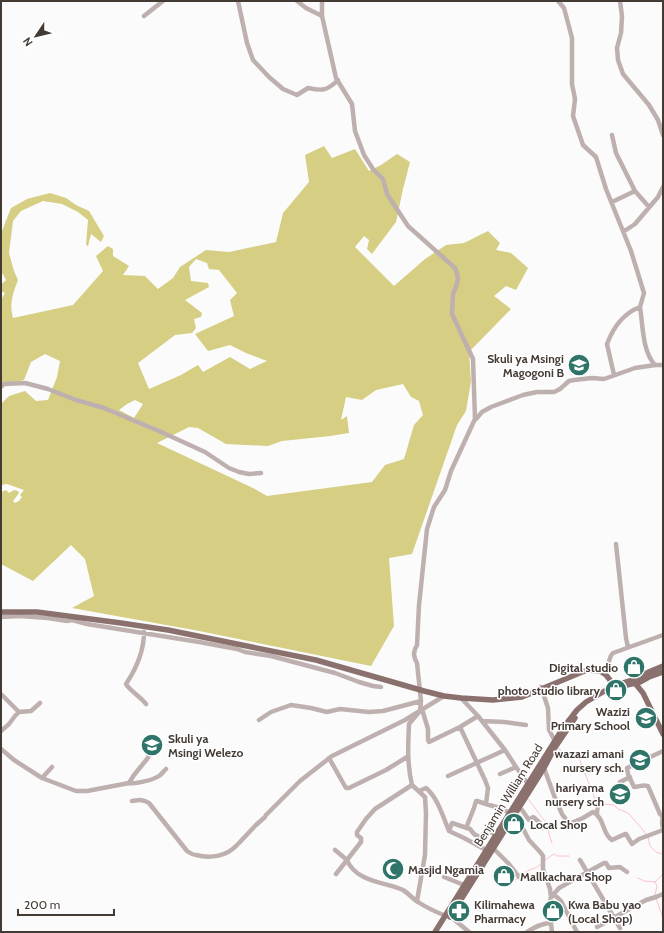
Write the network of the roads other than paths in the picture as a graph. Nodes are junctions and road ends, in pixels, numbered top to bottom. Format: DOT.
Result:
graph roads {
  1 [pos="163,1"];
  2 [pos="238,1"];
  3 [pos="297,1"];
  4 [pos="322,1"];
  5 [pos="558,1"];
  6 [pos="620,1"];
  7 [pos="144,16"];
  8 [pos="322,16"];
  9 [pos="338,80"];
  10 [pos="612,135"];
  11 [pos="663,135"];
  12 [pos="663,181"];
  13 [pos="663,186"];
  14 [pos="635,191"];
  15 [pos="612,202"];
  16 [pos="649,207"];
  17 [pos="622,231"];
  18 [pos="640,307"];
  19 [pos="655,365"];
  20 [pos="663,365"];
  21 [pos="614,375"];
  22 [pos="1,387"];
  23 [pos="475,419"];
  24 [pos="261,473"];
  25 [pos="616,544"];
  26 [pos="1,612"];
  27 [pos="1,617"];
  28 [pos="144,626"];
  29 [pos="144,633"];
  30 [pos="663,635"];
  31 [pos="628,647"];
  32 [pos="663,666"];
  33 [pos="663,672"];
  34 [pos="606,673"];
  35 [pos="636,681"];
  36 [pos="381,687"];
  37 [pos="616,687"];
  38 [pos="542,688"];
  39 [pos="420,690"];
  40 [pos="2,694"];
  41 [pos="444,696"];
  42 [pos="461,698"];
  43 [pos="420,701"];
  44 [pos="40,703"];
  45 [pos="146,704"];
  46 [pos="421,710"];
  47 [pos="19,712"];
  48 [pos="478,716"];
  49 [pos="259,720"];
  50 [pos="482,721"];
  51 [pos="526,725"];
  52 [pos="663,726"];
  53 [pos="460,727"];
  54 [pos="1,732"];
  55 [pos="663,734"];
  56 [pos="555,741"];
  57 [pos="154,747"];
  58 [pos="1,749"];
  59 [pos="506,750"];
  60 [pos="663,751"];
  61 [pos="407,757"];
  62 [pos="329,758"];
  63 [pos="477,763"];
  64 [pos="52,767"];
  65 [pos="516,767"];
  66 [pos="544,768"];
  67 [pos="166,769"];
  68 [pos="500,774"];
  69 [pos="448,776"];
  70 [pos="630,777"];
  71 [pos="42,778"];
  72 [pos="620,782"];
  73 [pos="129,783"];
  74 [pos="528,784"];
  75 [pos="412,785"];
  76 [pos="419,791"];
  77 [pos="132,801"];
  78 [pos="486,804"];
  79 [pos="599,804"];
  80 [pos="518,808"];
  81 [pos="597,814"];
  82 [pos="511,815"];
  83 [pos="663,816"];
  84 [pos="569,824"];
  85 [pos="562,827"];
  86 [pos="466,828"];
  87 [pos="543,828"];
  88 [pos="663,830"];
  89 [pos="449,831"];
  90 [pos="496,835"];
  91 [pos="479,837"];
  92 [pos="474,843"];
  93 [pos="493,848"];
  94 [pos="335,850"];
  95 [pos="486,850"];
  96 [pos="347,860"];
  97 [pos="580,860"];
  98 [pos="627,872"];
  99 [pos="588,873"];
  100 [pos="336,874"];
  101 [pos="444,876"];
  102 [pos="519,877"];
  103 [pos="464,885"];
  104 [pos="663,894"];
  105 [pos="552,895"];
  106 [pos="416,901"];
  107 [pos="448,916"];
  108 [pos="614,918"];
  109 [pos="551,923"];
  110 [pos="597,927"];
  111 [pos="620,928"];
  112 [pos="435,932"];
  113 [pos="440,932"];
  114 [pos="469,932"];
  115 [pos="527,932"];
  116 [pos="552,932"];
  117 [pos="578,932"];
  1 -- 7 [label="street"];
  2 -- 9 [label="street"];
  3 -- 8 [label="street"];
  4 -- 8 [label="street"];
  5 -- 15 [label="street"];
  6 -- 11 [label="street"];
  8 -- 9 [label="street"];
  9 -- 23 [label="street"];
  10 -- 14 [label="street"];
  12 -- 13 [label="street"];
  13 -- 16 [label="street"];
  14 -- 15 [label="street"];
  14 -- 16 [label="street"];
  15 -- 17 [label="street"];
  16 -- 17 [label="street"];
  17 -- 18 [label="street"];
  18 -- 19 [label="street"];
  18 -- 21 [label="street"];
  19 -- 20 [label="street"];
  19 -- 21 [label="street"];
  21 -- 23 [label="street"];
  22 -- 24 [label="street"];
  23 -- 39 [label="street"];
  25 -- 31 [label="street"];
  26 -- 28 [label="main road"];
  27 -- 29 [label="street"];
  28 -- 29 [label="street"];
  28 -- 39 [label="main road"];
  29 -- 36 [label="street"];
  29 -- 45 [label="street"];
  30 -- 31 [label="street"];
  31 -- 34 [label="street"];
  32 -- 35 [label="main road"];
  33 -- 35 [label="main road"];
  34 -- 37 [label="main road"];
  34 -- 38 [label="main road"];
  35 -- 37 [label="main road, Benjamin William Road"];
  35 -- 52 [label="main road"];
  35 -- 55 [label="main road"];
  37 -- 56 [label="main road, Benjamin William Road"];
  37 -- 66 [label="main road, Benjamin William Road"];
  38 -- 42 [label="main road"];
  38 -- 56 [label="street"];
  39 -- 41 [label="main road"];
  39 -- 43 [label="street"];
  40 -- 47 [label="street"];
  41 -- 42 [label="main road"];
  41 -- 46 [label="street"];
  42 -- 48 [label="street"];
  43 -- 46 [label="street"];
  43 -- 49 [label="street"];
  44 -- 47 [label="street"];
  46 -- 53 [label="street"];
  46 -- 61 [label="street"];
  46 -- 62 [label="street"];
  47 -- 54 [label="street"];
  48 -- 50 [label="street"];
  48 -- 53 [label="street"];
  50 -- 51 [label="street"];
  50 -- 59 [label="street"];
  53 -- 63 [label="street"];
  56 -- 74 [label="main road, Benjamin William Road"];
  57 -- 73 [label="street"];
  58 -- 71 [label="street"];
  59 -- 63 [label="street"];
  59 -- 65 [label="street"];
  60 -- 70 [label="street"];
  61 -- 62 [label="street"];
  61 -- 75 [label="street"];
  62 -- 77 [label="street"];
  63 -- 69 [label="street"];
  63 -- 78 [label="street"];
  64 -- 71 [label="street"];
  65 -- 68 [label="street"];
  65 -- 74 [label="street"];
  66 -- 80 [label="main road, Benjamin William Road"];
  66 -- 84 [label="street"];
  67 -- 73 [label="street"];
  70 -- 72 [label="street"];
  70 -- 83 [label="street"];
  71 -- 73 [label="street"];
  74 -- 82 [label="main road, Benjamin William Road"];
  75 -- 76 [label="street"];
  75 -- 96 [label="street"];
  76 -- 89 [label="street"];
  76 -- 106 [label="street"];
  78 -- 82 [label="street"];
  78 -- 86 [label="street"];
  79 -- 81 [label="street"];
  80 -- 82 [label="main road, Benjamin William Road"];
  80 -- 87 [label="street"];
  81 -- 84 [label="street"];
  81 -- 88 [label="street"];
  82 -- 90 [label="main road, Benjamin William Road"];
  82 -- 93 [label="main road, Benjamin William Road"];
  82 -- 105 [label="street"];
  83 -- 88 [label="street"];
  84 -- 85 [label="street"];
  86 -- 89 [label="street"];
  86 -- 91 [label="street"];
  89 -- 92 [label="street"];
  90 -- 91 [label="street"];
  90 -- 95 [label="main road, Benjamin William Road"];
  91 -- 92 [label="street"];
  92 -- 95 [label="street"];
  93 -- 102 [label="street"];
  93 -- 107 [label="main road, Benjamin William Road"];
  94 -- 96 [label="street"];
  95 -- 103 [label="main road, Benjamin William Road"];
  96 -- 100 [label="street"];
  96 -- 106 [label="street"];
  97 -- 99 [label="street"];
  98 -- 99 [label="street"];
  99 -- 105 [label="street"];
  99 -- 108 [label="street"];
  101 -- 103 [label="street"];
  103 -- 107 [label="main road, Benjamin William Road"];
  104 -- 108 [label="street"];
  105 -- 109 [label="street"];
  105 -- 117 [label="street"];
  106 -- 107 [label="street"];
  107 -- 112 [label="main road, Benjamin William Road"];
  107 -- 113 [label="main road, Benjamin William Road"];
  107 -- 114 [label="street"];
  108 -- 110 [label="street"];
  108 -- 111 [label="street"];
  109 -- 115 [label="street"];
  109 -- 116 [label="street"];
}
